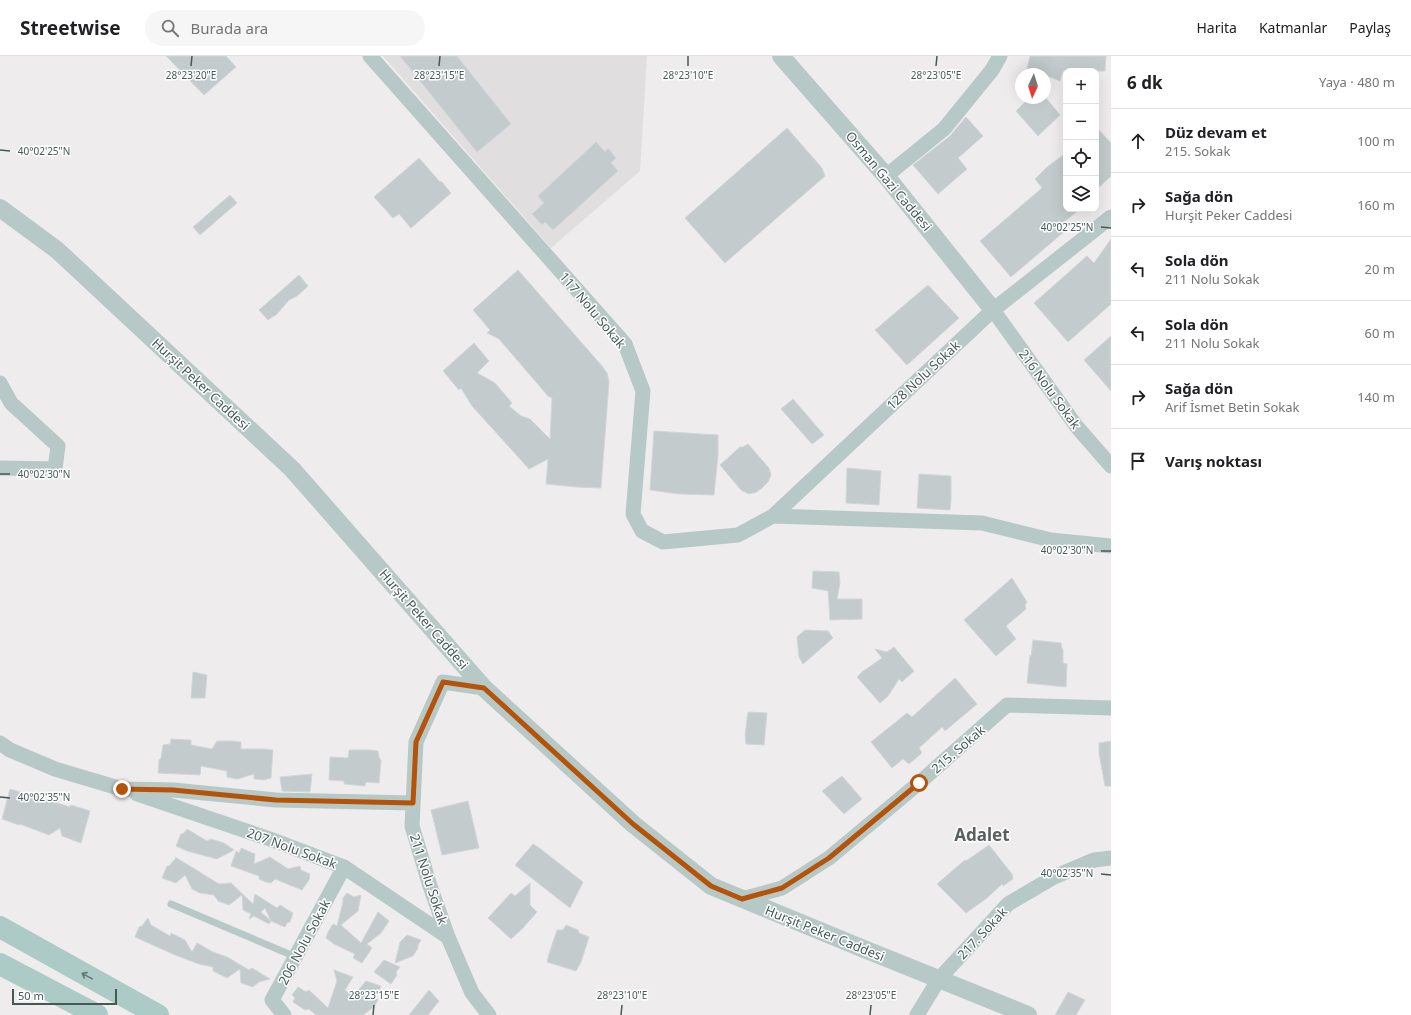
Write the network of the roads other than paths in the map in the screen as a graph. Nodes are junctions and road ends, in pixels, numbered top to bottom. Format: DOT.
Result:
graph roads {
  1 [pos="370,56"];
  2 [pos="781,56"];
  3 [pos="1000,56"];
  4 [pos="886,176"];
  5 [pos="0,208"];
  6 [pos="1111,217"];
  7 [pos="993,310"];
  8 [pos="0,383"];
  9 [pos="1111,466"];
  10 [pos="0,468"];
  11 [pos="773,516"];
  12 [pos="738,536"];
  13 [pos="1111,546"];
  14 [pos="484,688"];
  15 [pos="1111,708"];
  16 [pos="0,743"];
  17 [pos="122,789"];
  18 [pos="413,803"];
  19 [pos="1111,858"];
  20 [pos="344,867"];
  21 [pos="742,899"];
  22 [pos="170,904"];
  23 [pos="0,927"];
  24 [pos="448,937"];
  25 [pos="296,957"];
  26 [pos="0,964"];
  27 [pos="939,980"];
  28 [pos="97,1015"];
  29 [pos="158,1015"];
  30 [pos="284,1015"];
  31 [pos="489,1015"];
  32 [pos="917,1015"];
  33 [pos="1028,1015"];
  1 -- 12 [label="street, 117 Nolu Sokak"];
  2 -- 4 [label="street, Osman Gazi Caddesi"];
  3 -- 4 [label="street"];
  4 -- 7 [label="street, Osman Gazi Caddesi"];
  5 -- 14 [label="street, Hurşit Peker Caddesi"];
  6 -- 7 [label="street, 128 Nolu Sokak"];
  7 -- 9 [label="street, 216 Nolu Sokak"];
  7 -- 11 [label="street, 128 Nolu Sokak"];
  8 -- 10 [label="street"];
  11 -- 12 [label="street, 128 Nolu Sokak"];
  11 -- 13 [label="street"];
  14 -- 18 [label="street, 211 Nolu Sokak"];
  14 -- 21 [label="street, Hurşit Peker Caddesi"];
  15 -- 21 [label="street, 215. Sokak"];
  16 -- 17 [label="street"];
  17 -- 18 [label="street"];
  17 -- 20 [label="street, 207 Nolu Sokak"];
  18 -- 24 [label="street, 211 Nolu Sokak"];
  19 -- 27 [label="street, 217. Sokak"];
  20 -- 24 [label="street, 207 Nolu Sokak"];
  20 -- 25 [label="street, 206 Nolu Sokak"];
  21 -- 27 [label="street, Hurşit Peker Caddesi"];
  22 -- 25 [label="lane"];
  29 -- 23 [label="main road, one-way"];
  24 -- 31 [label="street, 211 Nolu Sokak"];
  25 -- 30 [label="street, 206 Nolu Sokak"];
  26 -- 28 [label="main road"];
  27 -- 32 [label="street, 217. Sokak"];
  27 -- 33 [label="street, Hurşit Peker Caddesi"];
}
